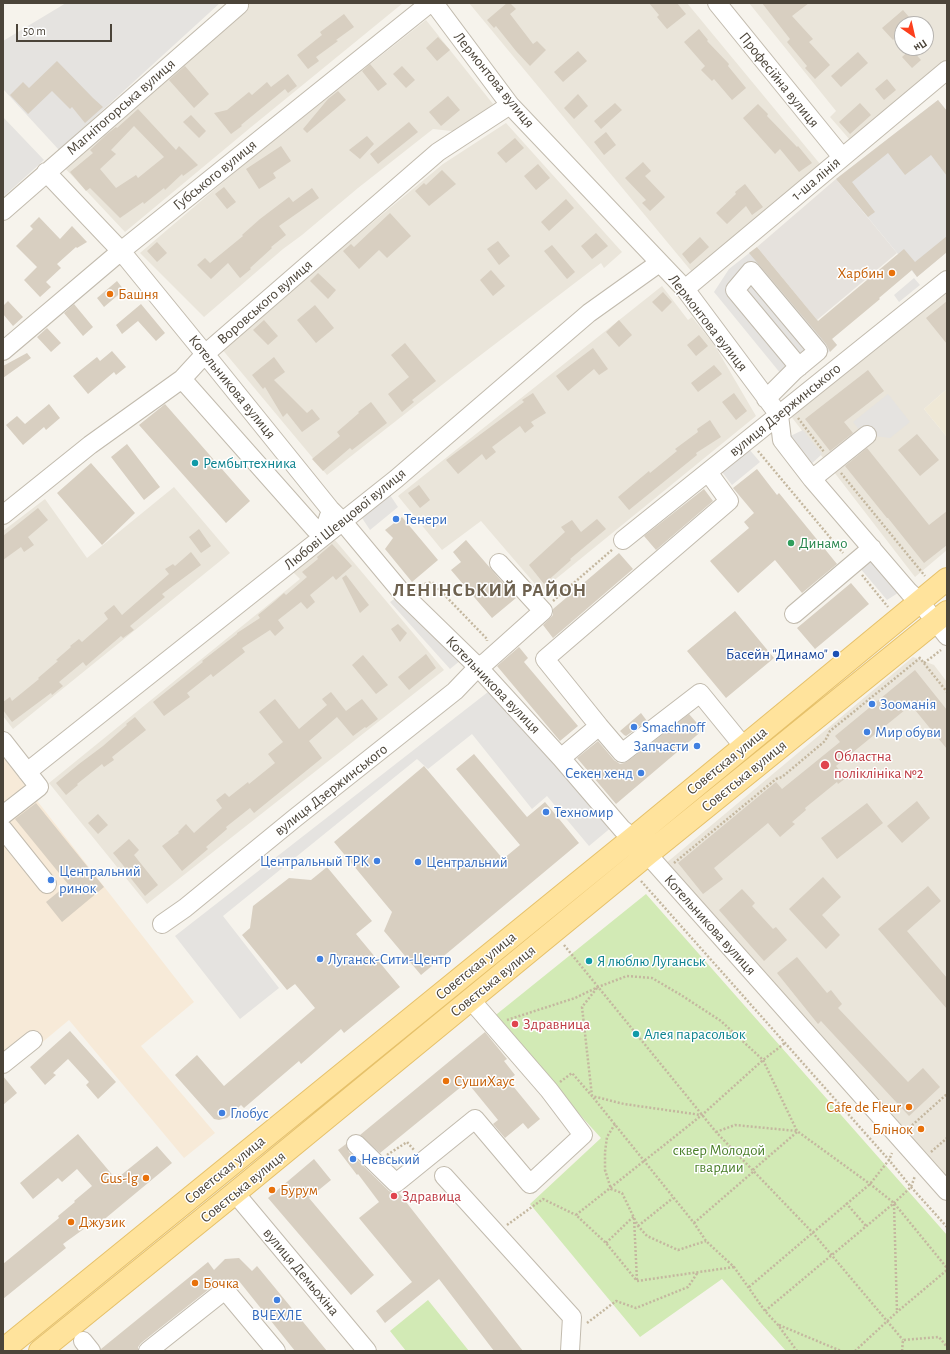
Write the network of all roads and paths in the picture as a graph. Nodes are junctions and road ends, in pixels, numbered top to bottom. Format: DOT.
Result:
graph roads {
  1 [pos="238,3"];
  2 [pos="430,3"];
  3 [pos="434,3"];
  4 [pos="717,3"];
  5 [pos="947,70"];
  6 [pos="510,105"];
  7 [pos="842,157"];
  8 [pos="46,172"];
  9 [pos="3,211"];
  10 [pos="121,251"];
  11 [pos="659,263"];
  12 [pos="947,280"];
  13 [pos="685,289"];
  14 [pos="3,351"];
  15 [pos="205,354"];
  16 [pos="799,367"];
  17 [pos="182,379"];
  18 [pos="766,399"];
  19 [pos="779,415"];
  20 [pos="867,435"];
  21 [pos="755,447"];
  22 [pos="708,472"];
  23 [pos="812,480"];
  24 [pos="330,509"];
  25 [pos="3,515"];
  26 [pos="343,522"];
  27 [pos="622,540"];
  28 [pos="872,548"];
  29 [pos="500,562"];
  30 [pos="853,564"];
  31 [pos="947,579"];
  32 [pos="920,602"];
  33 [pos="889,608"];
  34 [pos="542,611"];
  35 [pos="794,614"];
  36 [pos="943,623"];
  37 [pos="947,646"];
  38 [pos="920,658"];
  39 [pos="924,663"];
  40 [pos="478,667"];
  41 [pos="599,726"];
  42 [pos="3,741"];
  43 [pos="744,747"];
  44 [pos="561,758"];
  45 [pos="27,772"];
  46 [pos="3,815"];
  47 [pos="3,829"];
  48 [pos="633,838"];
  49 [pos="648,854"];
  50 [pos="679,869"];
  51 [pos="641,881"];
  52 [pos="47,884"];
  53 [pos="162,924"];
  54 [pos="563,944"];
  55 [pos="598,987"];
  56 [pos="471,1000"];
  57 [pos="493,1025"];
  58 [pos="33,1040"];
  59 [pos="785,1043"];
  60 [pos="763,1060"];
  61 [pos="3,1064"];
  62 [pos="549,1090"];
  63 [pos="947,1094"];
  64 [pos="592,1096"];
  65 [pos="702,1115"];
  66 [pos="614,1124"];
  67 [pos="797,1131"];
  68 [pos="716,1132"];
  69 [pos="907,1132"];
  70 [pos="947,1138"];
  71 [pos="356,1144"];
  72 [pos="928,1154"];
  73 [pos="889,1160"];
  74 [pos="644,1161"];
  75 [pos="753,1171"];
  76 [pos="444,1176"];
  77 [pos="870,1184"];
  78 [pos="911,1187"];
  79 [pos="611,1189"];
  80 [pos="947,1191"];
  81 [pos="235,1193"];
  82 [pos="673,1198"];
  83 [pos="846,1203"];
  84 [pos="894,1203"];
  85 [pos="634,1216"];
  86 [pos="694,1223"];
  87 [pos="638,1226"];
  88 [pos="866,1226"];
  89 [pos="947,1226"];
  90 [pos="812,1234"];
  91 [pos="706,1242"];
  92 [pos="606,1243"];
  93 [pos="832,1255"];
  94 [pos="734,1267"];
  95 [pos="947,1269"];
  96 [pos="698,1272"];
  97 [pos="637,1281"];
  98 [pos="749,1287"];
  99 [pos="766,1311"];
  100 [pos="898,1312"];
  101 [pos="888,1321"];
  102 [pos="778,1325"];
  103 [pos="903,1340"];
  104 [pos="570,1342"];
  105 [pos="947,1347"];
  106 [pos="3,1350"];
  107 [pos="40,1351"];
  108 [pos="148,1351"];
  109 [pos="276,1351"];
  110 [pos="367,1351"];
  111 [pos="797,1351"];
  112 [pos="841,1351"];
  113 [pos="855,1351"];
  114 [pos="902,1351"];
  1 -- 8 [label="street, Магнітогорська вулиця"];
  2 -- 10 [label="street, Губського вулиця"];
  3 -- 6 [label="street, Лермонтова вулиця"];
  4 -- 7 [label="street, Професійна вулиця"];
  5 -- 7 [label="street, 1-ша лінія"];
  6 -- 11 [label="street, Лермонтова вулиця"];
  6 -- 15 [label="street, Воровського вулиця"];
  7 -- 13 [label="street, 1-ша лінія"];
  8 -- 9 [label="street, Магнітогорська вулиця"];
  8 -- 10 [label="street, Котельникова вулиця"];
  10 -- 14 [label="street, Губського вулиця"];
  10 -- 15 [label="street, Котельникова вулиця"];
  11 -- 13 [label="street, Лермонтова вулиця"];
  11 -- 26 [label="street, Любові Шевцової вулиця"];
  12 -- 19 [label="street, вулиця Дзержинського"];
  13 -- 18 [label="street, Лермонтова вулиця"];
  15 -- 17 [label="street, Воровського вулиця"];
  15 -- 24 [label="street, Котельникова вулиця"];
  16 -- 16 [label="street"];
  16 -- 18 [label="street"];
  17 -- 24 [label="street"];
  17 -- 25 [label="street, Воровського вулиця"];
  18 -- 19 [label="street, Лермонтова вулиця"];
  19 -- 22 [label="street, вулиця Дзержинського"];
  19 -- 23 [label="street"];
  20 -- 23 [label="street"];
  21 -- 30 [label="path"];
  22 -- 27 [label="street, вулиця Дзержинського"];
  22 -- 41 [label="street"];
  23 -- 28 [label="street"];
  24 -- 26 [label="street, Котельникова вулиця"];
  26 -- 40 [label="street, Котельникова вулиця"];
  26 -- 45 [label="street, Любові Шевцової вулиця"];
  27 -- 34 [label="path"];
  28 -- 30 [label="street"];
  28 -- 32 [label="street"];
  29 -- 34 [label="street"];
  30 -- 33 [label="path"];
  30 -- 35 [label="street"];
  31 -- 32 [label="main road, Советская улица"];
  32 -- 36 [label="street"];
  32 -- 43 [label="main road, Советская улица"];
  34 -- 40 [label="street, вулиця Дзержинського"];
  36 -- 49 [label="main road, Совєтська вулиця"];
  37 -- 39 [label="path"];
  38 -- 50 [label="path"];
  40 -- 44 [label="street, Котельникова вулиця"];
  40 -- 53 [label="street, вулиця Дзержинського"];
  41 -- 43 [label="street"];
  41 -- 44 [label="street"];
  42 -- 45 [label="street"];
  43 -- 48 [label="main road, Советская улица"];
  44 -- 48 [label="street, Котельникова вулиця"];
  45 -- 46 [label="street"];
  47 -- 52 [label="street"];
  48 -- 49 [label="street, Котельникова вулиця"];
  48 -- 106 [label="main road, Советская улица"];
  49 -- 56 [label="main road, Совєтська вулиця"];
  49 -- 69 [label="street, Котельникова вулиця"];
  51 -- 59 [label="path"];
  54 -- 55 [label="path"];
  55 -- 57 [label="path"];
  55 -- 60 [label="path"];
  55 -- 64 [label="path"];
  55 -- 65 [label="path"];
  56 -- 57 [label="street"];
  56 -- 81 [label="main road, Совєтська вулиця"];
  57 -- 62 [label="street"];
  58 -- 61 [label="street"];
  59 -- 60 [label="path"];
  59 -- 73 [label="path"];
  60 -- 65 [label="path"];
  60 -- 67 [label="path"];
  62 -- 64 [label="path"];
  62 -- 71 [label="street"];
  63 -- 69 [label="path"];
  64 -- 65 [label="path"];
  64 -- 66 [label="path"];
  65 -- 68 [label="path"];
  65 -- 74 [label="path"];
  66 -- 74 [label="path"];
  66 -- 79 [label="path"];
  67 -- 68 [label="path"];
  67 -- 75 [label="path"];
  67 -- 77 [label="path"];
  68 -- 75 [label="path"];
  69 -- 72 [label="street, Котельникова вулиця"];
  69 -- 73 [label="path"];
  70 -- 72 [label="path"];
  72 -- 78 [label="path"];
  72 -- 80 [label="street, Котельникова вулиця"];
  73 -- 77 [label="path"];
  73 -- 78 [label="path"];
  74 -- 79 [label="path"];
  74 -- 82 [label="path"];
  75 -- 86 [label="path"];
  75 -- 90 [label="path"];
  76 -- 104 [label="street"];
  77 -- 83 [label="path"];
  77 -- 84 [label="path"];
  78 -- 84 [label="path"];
  78 -- 89 [label="path"];
  79 -- 85 [label="path"];
  79 -- 92 [label="path"];
  81 -- 107 [label="main road, Совєтська вулиця"];
  81 -- 110 [label="street, вулиця Демьохіна"];
  82 -- 86 [label="path"];
  82 -- 87 [label="path"];
  83 -- 88 [label="path"];
  83 -- 90 [label="path"];
  84 -- 88 [label="path"];
  84 -- 95 [label="path"];
  84 -- 100 [label="path"];
  85 -- 87 [label="path"];
  85 -- 92 [label="path"];
  85 -- 97 [label="path"];
  86 -- 91 [label="path"];
  87 -- 91 [label="path"];
  88 -- 93 [label="path"];
  90 -- 93 [label="path"];
  90 -- 98 [label="path"];
  91 -- 94 [label="path"];
  92 -- 97 [label="path"];
  93 -- 99 [label="path"];
  93 -- 101 [label="path"];
  94 -- 96 [label="path"];
  94 -- 98 [label="path"];
  95 -- 100 [label="path"];
  96 -- 97 [label="path"];
  96 -- 104 [label="path"];
  98 -- 99 [label="path"];
  99 -- 102 [label="path"];
  100 -- 101 [label="path"];
  101 -- 103 [label="path"];
  101 -- 113 [label="path"];
  102 -- 111 [label="path"];
  102 -- 112 [label="path"];
  103 -- 105 [label="path"];
  103 -- 114 [label="path"];
  108 -- 109 [label="street"];
}
